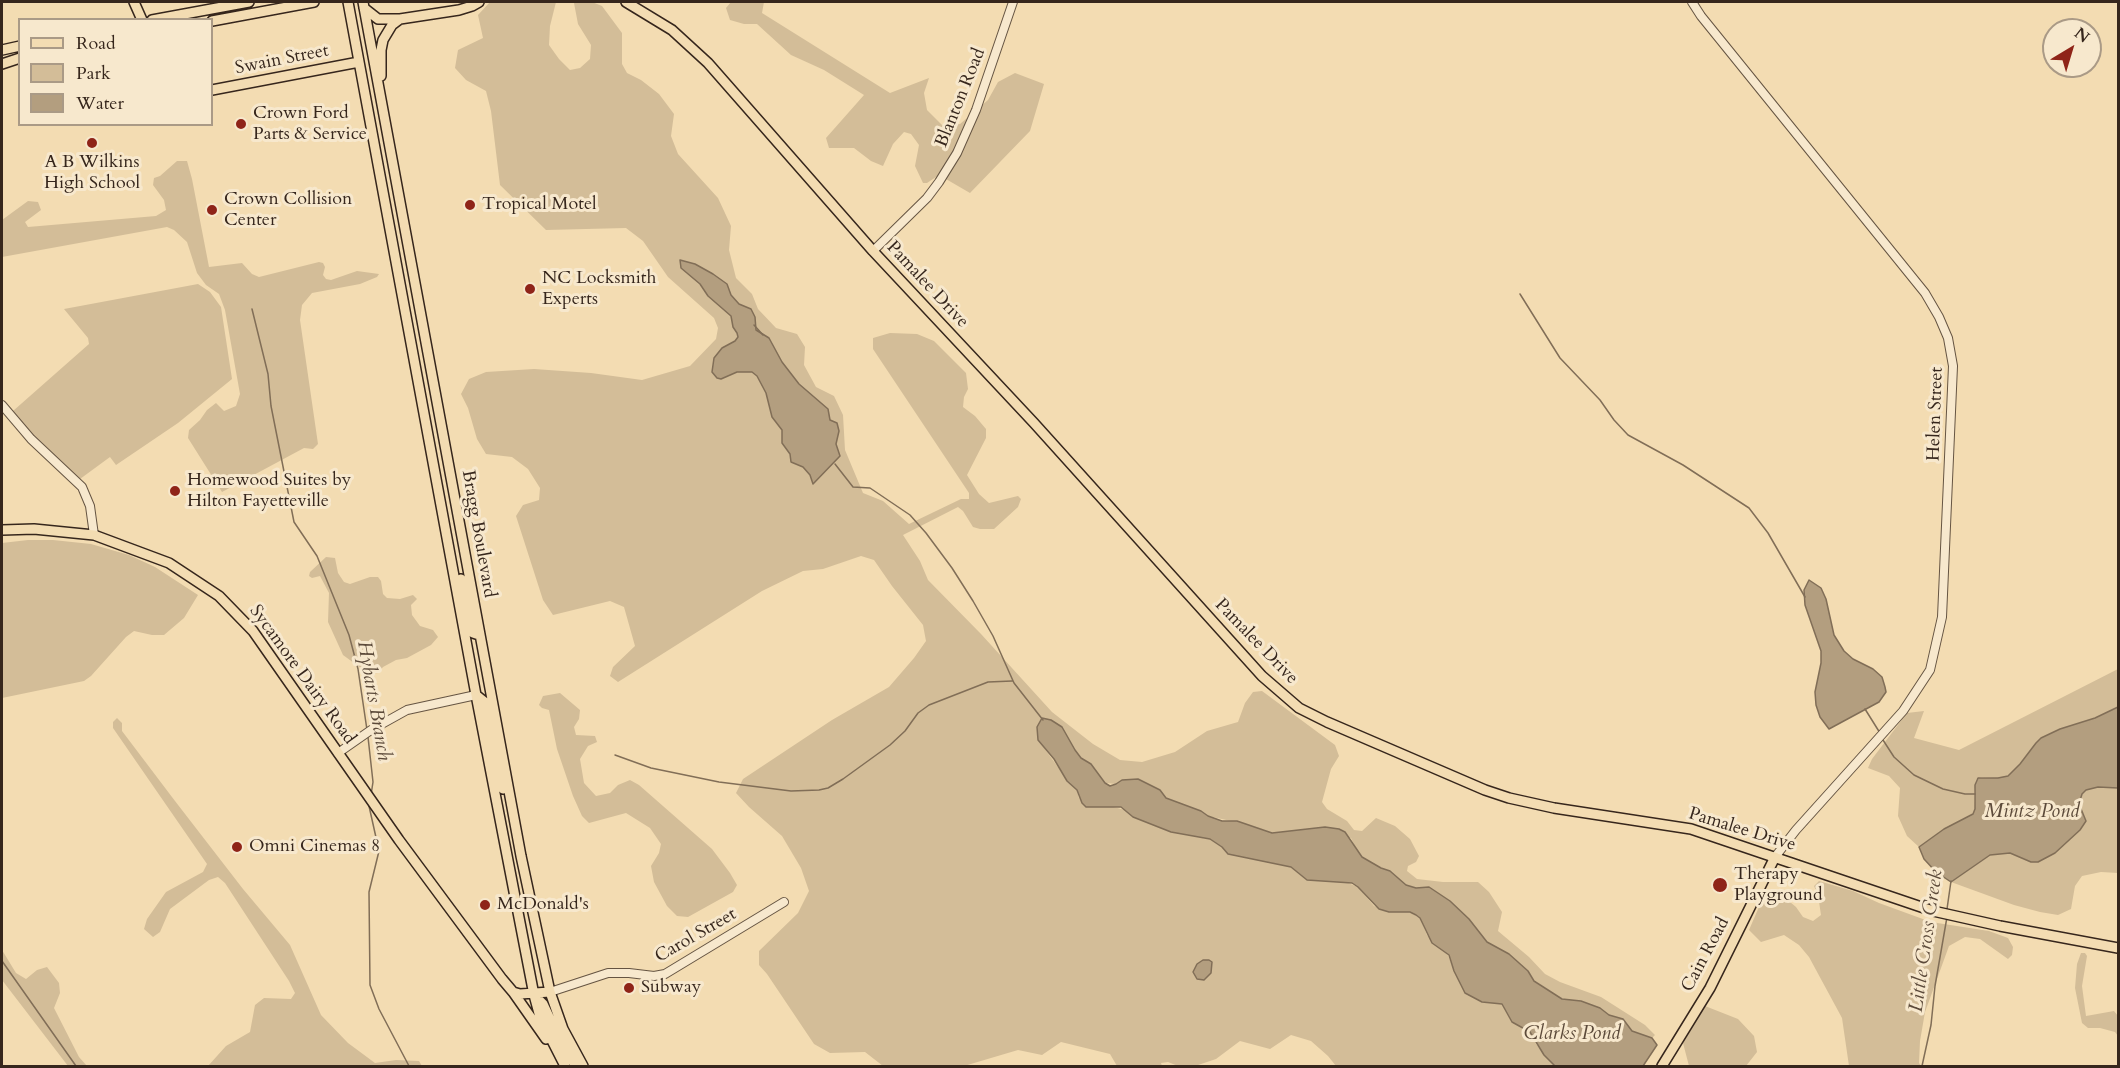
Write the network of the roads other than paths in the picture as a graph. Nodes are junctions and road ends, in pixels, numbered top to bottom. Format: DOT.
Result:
graph roads {
  1 [pos="134,2"];
  2 [pos="249,2"];
  3 [pos="314,2"];
  4 [pos="470,2"];
  5 [pos="479,2"];
  6 [pos="626,2"];
  7 [pos="1013,2"];
  8 [pos="1692,2"];
  9 [pos="364,5"];
  10 [pos="349,6"];
  11 [pos="459,10"];
  12 [pos="141,18"];
  13 [pos="163,18"];
  14 [pos="400,19"];
  15 [pos="213,21"];
  16 [pos="18,46"];
  17 [pos="2,50"];
  18 [pos="18,59"];
  19 [pos="359,62"];
  20 [pos="2,64"];
  21 [pos="213,90"];
  22 [pos="381,104"];
  23 [pos="873,251"];
  24 [pos="2,405"];
  25 [pos="2,530"];
  26 [pos="94,535"];
  27 [pos="452,561"];
  28 [pos="480,636"];
  29 [pos="476,695"];
  30 [pos="338,753"];
  31 [pos="513,812"];
  32 [pos="1775,857"];
  33 [pos="784,902"];
  34 [pos="2118,948"];
  35 [pos="513,992"];
  36 [pos="550,992"];
  37 [pos="534,995"];
  38 [pos="563,1064"];
  39 [pos="576,1066"];
  40 [pos="583,1066"];
  41 [pos="1662,1066"];
  1 -- 12 [label="main road"];
  2 -- 13 [label="main road"];
  3 -- 15 [label="main road"];
  4 -- 11 [label="main road"];
  5 -- 11 [label="main road"];
  6 -- 23 [label="main road, Pamalee Drive"];
  7 -- 23 [label="street, Blanton Road"];
  8 -- 32 [label="street, Helen Street"];
  9 -- 14 [label="main road"];
  9 -- 22 [label="main road, Bragg Boulevard"];
  10 -- 19 [label="main road, Bragg Boulevard"];
  11 -- 14 [label="main road"];
  14 -- 22 [label="main road"];
  16 -- 17 [label="main road"];
  18 -- 20 [label="main road"];
  19 -- 21 [label="main road, Swain Street"];
  19 -- 27 [label="main road, Bragg Boulevard"];
  22 -- 28 [label="main road, Bragg Boulevard"];
  23 -- 32 [label="main road, Pamalee Drive"];
  24 -- 26 [label="street"];
  25 -- 26 [label="main road, Sycamore Dairy Road"];
  26 -- 30 [label="main road, Sycamore Dairy Road"];
  27 -- 28 [label="main road"];
  27 -- 29 [label="main road, Bragg Boulevard"];
  28 -- 31 [label="main road, Bragg Boulevard"];
  29 -- 30 [label="street"];
  29 -- 31 [label="main road"];
  29 -- 37 [label="main road, Bragg Boulevard"];
  30 -- 35 [label="main road, Sycamore Dairy Road"];
  31 -- 36 [label="main road, Bragg Boulevard"];
  32 -- 34 [label="main road, Pamalee Drive"];
  32 -- 41 [label="main road, Cain Road"];
  33 -- 36 [label="street, Carol Street"];
  35 -- 37 [label="main road"];
  35 -- 38 [label="main road, Sycamore Dairy Road"];
  36 -- 37 [label="main road"];
  36 -- 40 [label="main road, Bragg Boulevard"];
  37 -- 38 [label="main road, Bragg Boulevard"];
  37 -- 39 [label="main road"];
}
